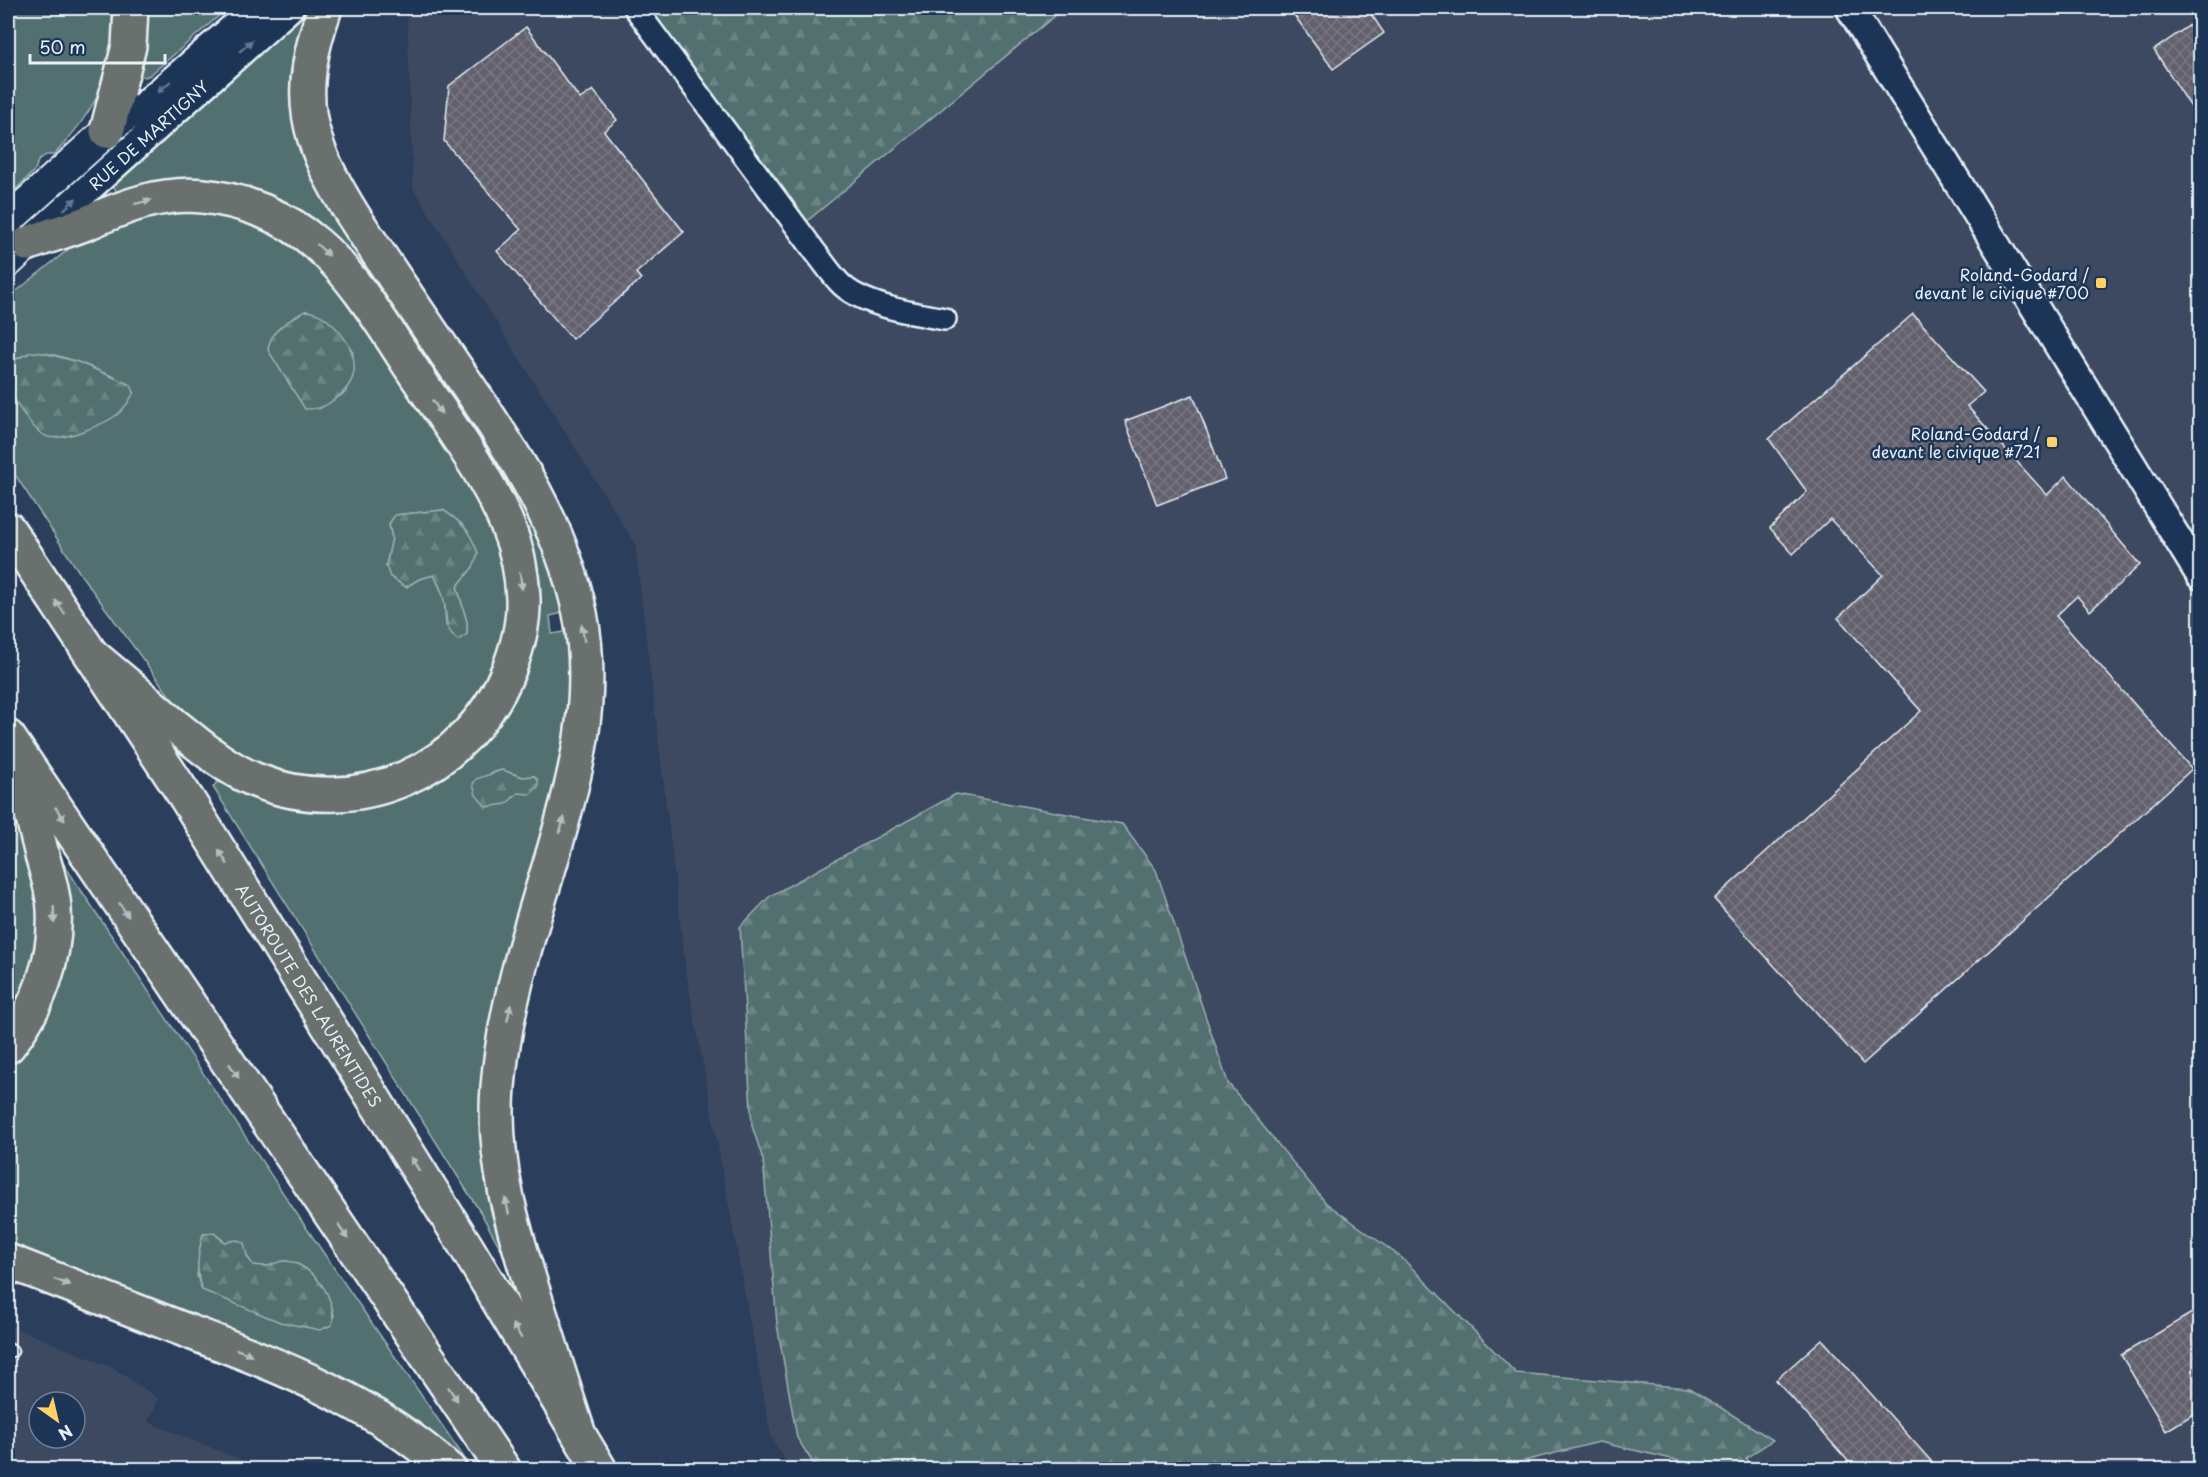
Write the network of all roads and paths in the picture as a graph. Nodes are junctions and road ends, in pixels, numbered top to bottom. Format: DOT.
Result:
graph roads {
  1 [pos="130,8"];
  2 [pos="256,8"];
  3 [pos="289,8"];
  4 [pos="324,8"];
  5 [pos="634,8"];
  6 [pos="1850,8"];
  7 [pos="106,131"];
  8 [pos="14,242"];
  9 [pos="945,319"];
  10 [pos="8,528"];
  11 [pos="2200,575"];
  12 [pos="93,656"];
  13 [pos="11,742"];
  14 [pos="8,1046"];
  15 [pos="8,1261"];
  16 [pos="579,1435"];
  17 [pos="449,1470"];
  18 [pos="504,1470"];
  19 [pos="600,1470"];
  1 -- 7 [label="highway"];
  2 -- 7 [label="street, RUE DE MARTIGNY, one-way"];
  8 -- 3 [label="street, RUE DE MARTIGNY, one-way"];
  16 -- 4 [label="highway, one-way"];
  5 -- 9 [label="street"];
  6 -- 11 [label="street"];
  7 -- 8 [label="main road, RUE DE MARTIGNY"];
  8 -- 12 [label="highway, one-way"];
  12 -- 10 [label="highway, AUTOROUTE DES LAURENTIDES, one-way"];
  16 -- 12 [label="highway, AUTOROUTE DES LAURENTIDES, one-way"];
  13 -- 14 [label="highway, one-way"];
  13 -- 18 [label="highway, one-way"];
  15 -- 17 [label="highway, one-way"];
  16 -- 19 [label="highway, AUTOROUTE DES LAURENTIDES"];
}
